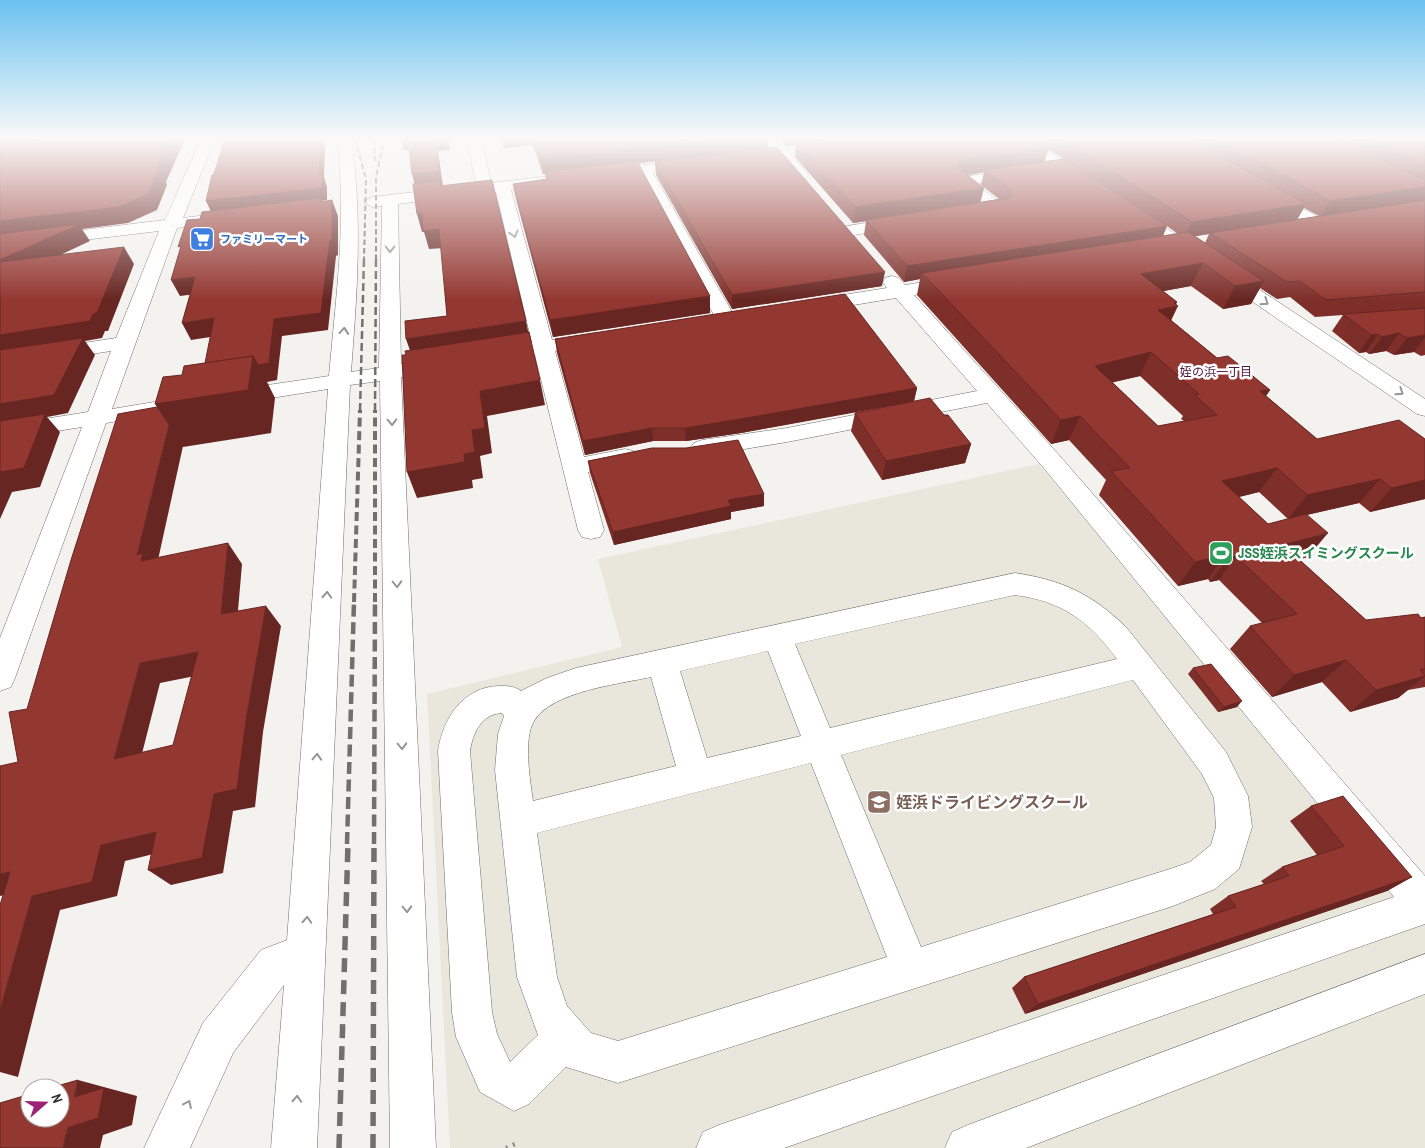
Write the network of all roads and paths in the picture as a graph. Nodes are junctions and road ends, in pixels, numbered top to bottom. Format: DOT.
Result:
graph roads {
  1 [pos="185,193"];
  2 [pos="349,193"];
  3 [pos="454,193"];
  4 [pos="494,193"];
  5 [pos="656,193"];
  6 [pos="815,193"];
  7 [pos="979,193"];
  8 [pos="1263,193"];
  9 [pos="817,195"];
  10 [pos="390,200"];
  11 [pos="1120,204"];
  12 [pos="343,205"];
  13 [pos="960,214"];
  14 [pos="241,216"];
  15 [pos="913,221"];
  16 [pos="1338,221"];
  17 [pos="172,224"];
  18 [pos="1318,224"];
  19 [pos="1289,228"];
  20 [pos="1201,242"];
  21 [pos="0,245"];
  22 [pos="1181,245"];
  23 [pos="1160,250"];
  24 [pos="969,281"];
  25 [pos="902,292"];
  26 [pos="794,308"];
  27 [pos="745,316"];
  28 [pos="726,319"];
  29 [pos="706,322"];
  30 [pos="1330,324"];
  31 [pos="1302,326"];
  32 [pos="611,336"];
  33 [pos="125,343"];
  34 [pos="544,347"];
  35 [pos="0,362"];
  36 [pos="390,373"];
  37 [pos="340,380"];
  38 [pos="993,395"];
  39 [pos="213,400"];
  40 [pos="174,406"];
  41 [pos="1425,408"];
  42 [pos="95,419"];
  43 [pos="0,434"];
  44 [pos="678,451"];
  45 [pos="644,453"];
  46 [pos="574,467"];
  47 [pos="590,530"];
  48 [pos="777,636"];
  49 [pos="662,662"];
  50 [pos="1139,666"];
  51 [pos="0,678"];
  52 [pos="521,710"];
  53 [pos="821,745"];
  54 [pos="696,777"];
  55 [pos="519,821"];
  56 [pos="1424,906"];
  57 [pos="305,952"];
  58 [pos="911,969"];
  59 [pos="1425,974"];
  60 [pos="566,1036"];
  61 [pos="167,1148"];
  62 [pos="294,1148"];
  63 [pos="413,1148"];
  64 [pos="506,1148"];
  65 [pos="516,1148"];
  66 [pos="719,1148"];
  67 [pos="968,1148"];
  1 -- 17 [label="street"];
  2 -- 12 [label="street"];
  3 -- 10 [label="street"];
  4 -- 34 [label="street, one-way"];
  5 -- 28 [label="street"];
  6 -- 9 [label="street"];
  7 -- 13 [label="street"];
  8 -- 18 [label="street"];
  10 -- 12 [label="street"];
  10 -- 36 [label="street, one-way"];
  11 -- 22 [label="street"];
  37 -- 12 [label="street, one-way"];
  14 -- 17 [label="street"];
  15 -- 25 [label="street"];
  16 -- 18 [label="street"];
  17 -- 21 [label="street"];
  17 -- 33 [label="street"];
  18 -- 19 [label="street"];
  20 -- 22 [label="street"];
  22 -- 23 [label="street"];
  22 -- 31 [label="street, one-way"];
  24 -- 25 [label="street"];
  25 -- 26 [label="street"];
  25 -- 38 [label="street"];
  27 -- 28 [label="street"];
  28 -- 29 [label="street"];
  30 -- 31 [label="street"];
  31 -- 41 [label="street, one-way"];
  32 -- 34 [label="street"];
  33 -- 35 [label="street"];
  33 -- 42 [label="street"];
  34 -- 36 [label="street"];
  34 -- 46 [label="street"];
  36 -- 37 [label="street"];
  36 -- 63 [label="street, one-way"];
  37 -- 39 [label="street"];
  57 -- 37 [label="street, one-way"];
  38 -- 44 [label="street"];
  38 -- 56 [label="street"];
  40 -- 42 [label="street"];
  42 -- 43 [label="street"];
  42 -- 51 [label="street"];
  45 -- 46 [label="street"];
  46 -- 47 [label="street"];
  48 -- 49 [label="street"];
  48 -- 50 [label="street"];
  48 -- 53 [label="street"];
  49 -- 52 [label="street"];
  49 -- 54 [label="street"];
  50 -- 53 [label="street"];
  50 -- 58 [label="street"];
  52 -- 55 [label="street"];
  52 -- 60 [label="street"];
  53 -- 54 [label="street"];
  53 -- 58 [label="street"];
  54 -- 55 [label="street"];
  55 -- 60 [label="street"];
  56 -- 66 [label="street"];
  61 -- 57 [label="street, one-way"];
  62 -- 57 [label="street, one-way"];
  58 -- 60 [label="street"];
  59 -- 67 [label="street"];
  64 -- 65 [label="path"];
}
